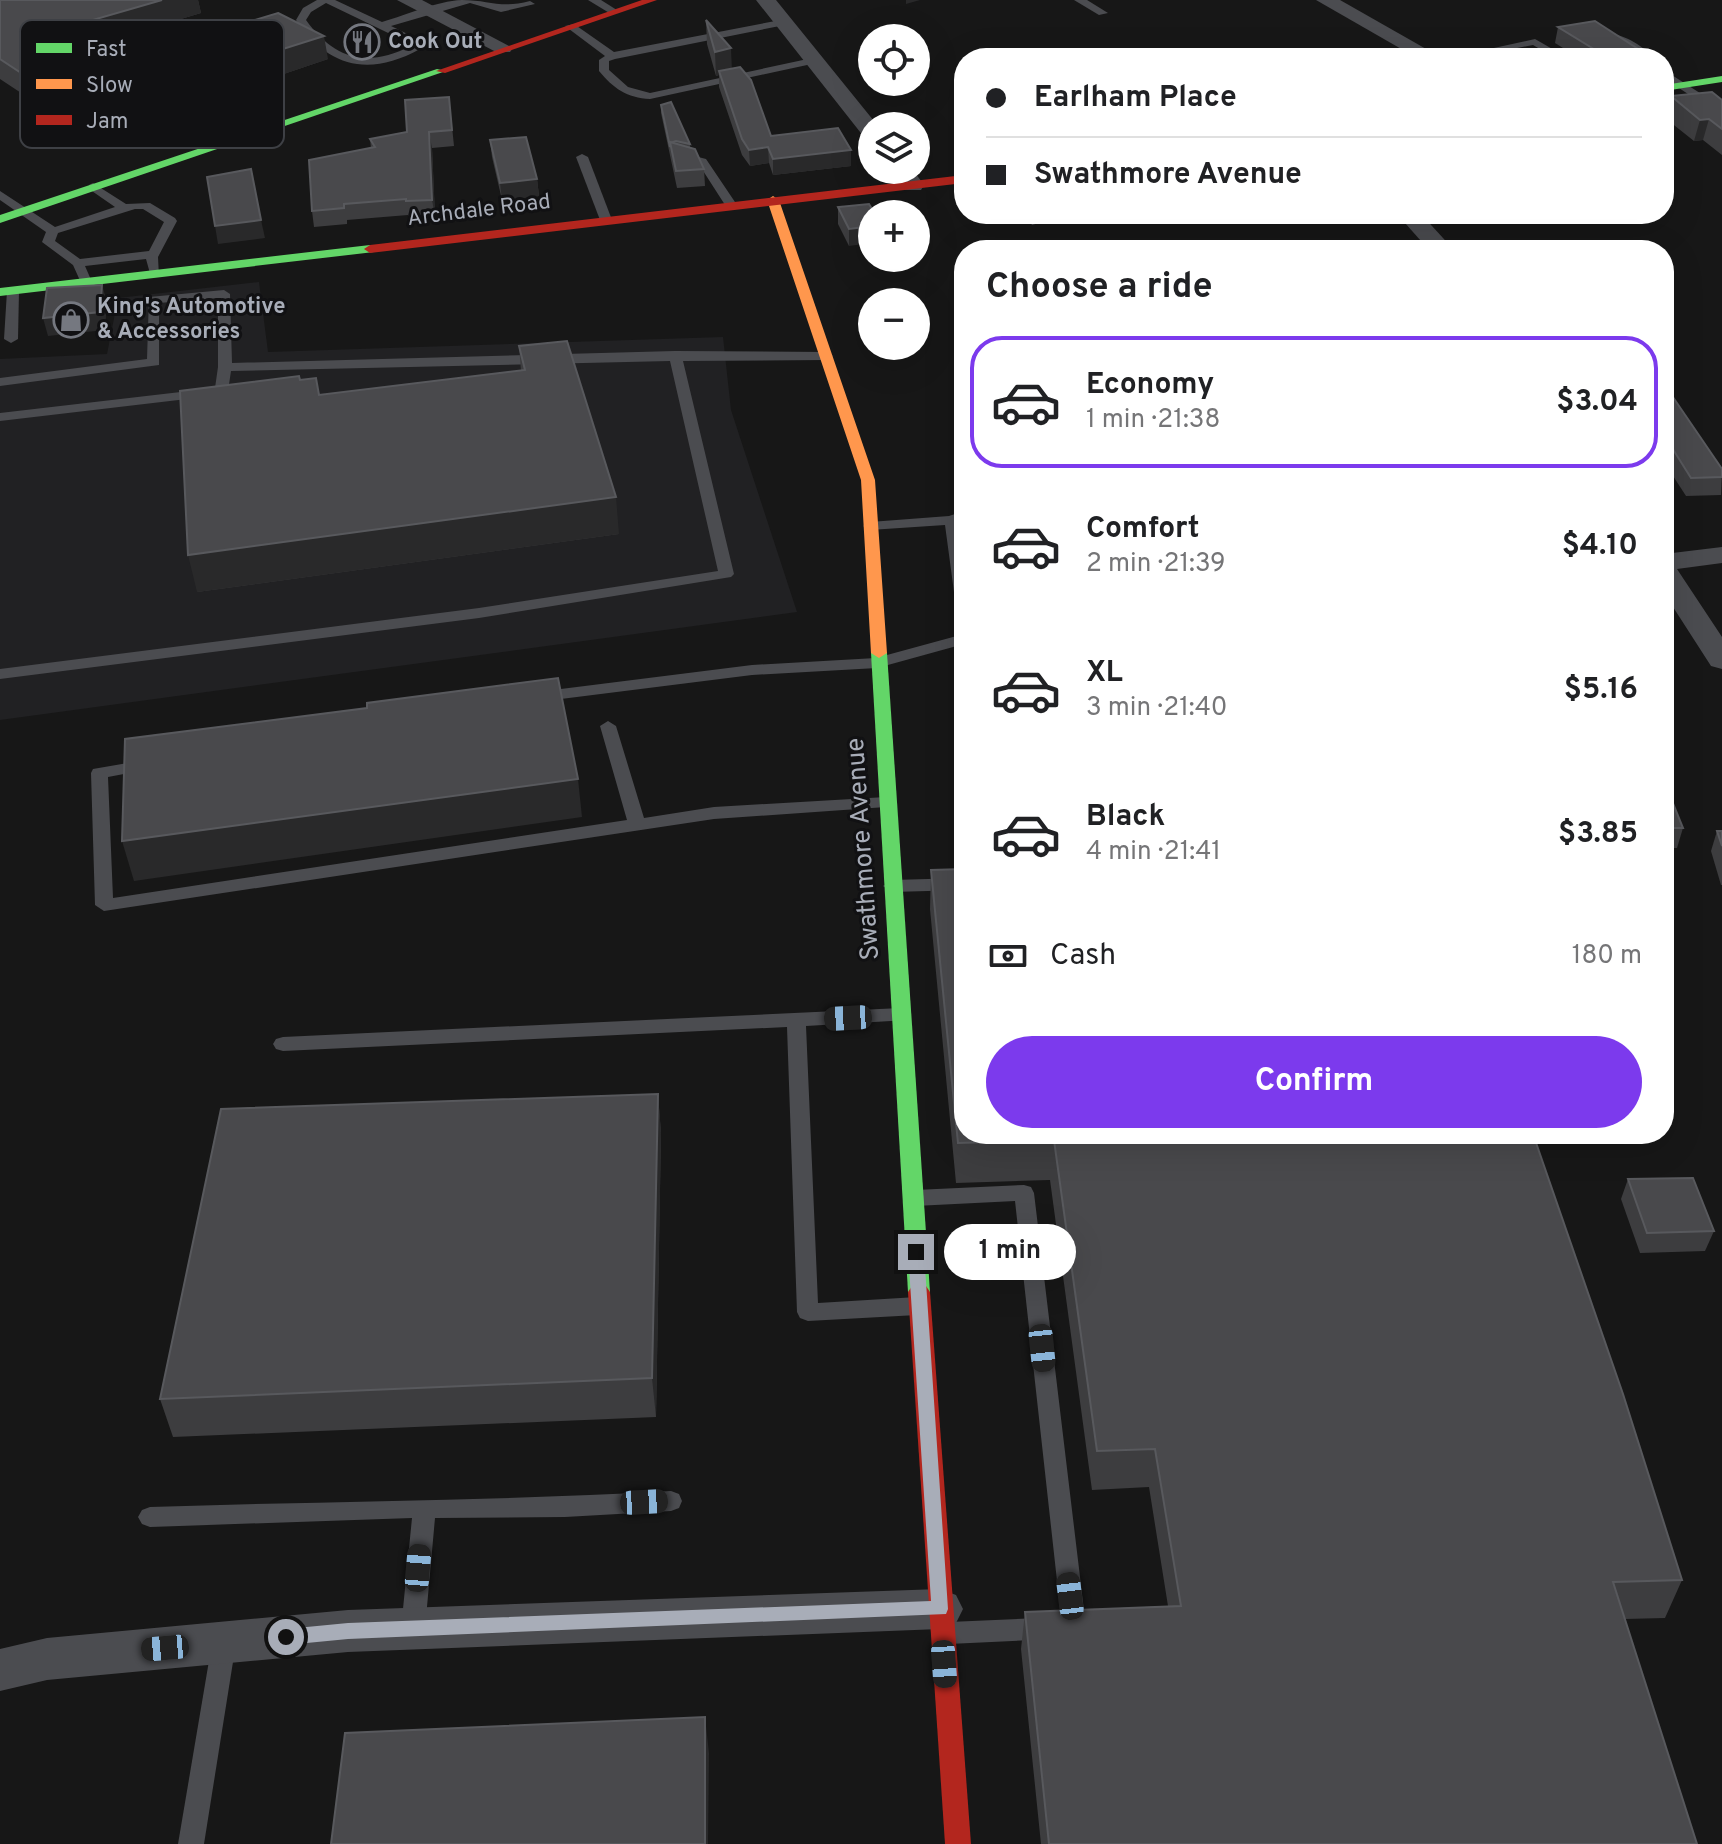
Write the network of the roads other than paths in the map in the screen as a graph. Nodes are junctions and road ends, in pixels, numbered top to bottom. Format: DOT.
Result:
graph roads {
  1 [pos="326,0"];
  2 [pos="407,0"];
  3 [pos="470,0"];
  4 [pos="593,0"];
  5 [pos="652,0"];
  6 [pos="766,0"];
  7 [pos="1079,0"];
  8 [pos="1326,0"];
  9 [pos="530,4"];
  10 [pos="429,11"];
  11 [pos="615,12"];
  12 [pos="1103,13"];
  13 [pos="786,22"];
  14 [pos="384,25"];
  15 [pos="570,26"];
  16 [pos="1596,31"];
  17 [pos="720,36"];
  18 [pos="503,48"];
  19 [pos="1414,48"];
  20 [pos="1502,48"];
  21 [pos="1546,48"];
  22 [pos="1636,48"];
  23 [pos="732,49"];
  24 [pos="612,56"];
  25 [pos="817,60"];
  26 [pos="1722,79"];
  27 [pos="1674,86"];
  28 [pos="1674,87"];
  29 [pos="1719,108"];
  30 [pos="858,114"];
  31 [pos="284,122"];
  32 [pos="207,148"];
  33 [pos="677,155"];
  34 [pos="582,157"];
  35 [pos="930,178"];
  36 [pos="954,179"];
  37 [pos="870,184"];
  38 [pos="93,187"];
  39 [pos="0,195"];
  40 [pos="773,200"];
  41 [pos="731,205"];
  42 [pos="124,208"];
  43 [pos="24,211"];
  44 [pos="0,219"];
  45 [pos="606,220"];
  46 [pos="1417,224"];
  47 [pos="53,231"];
  48 [pos="1433,240"];
  49 [pos="154,254"];
  50 [pos="78,263"];
  51 [pos="155,274"];
  52 [pos="86,282"];
  53 [pos="6,291"];
  54 [pos="11,339"];
  55 [pos="675,355"];
  56 [pos="826,356"];
  57 [pos="225,367"];
  58 [pos="0,382"];
  59 [pos="0,417"];
  60 [pos="954,518"];
  61 [pos="870,526"];
  62 [pos="1722,555"];
  63 [pos="1674,561"];
  64 [pos="1674,586"];
  65 [pos="954,642"];
  66 [pos="1722,660"];
  67 [pos="877,663"];
  68 [pos="0,674"];
  69 [pos="517,700"];
  70 [pos="608,726"];
  71 [pos="161,762"];
  72 [pos="886,802"];
  73 [pos="637,824"];
  74 [pos="954,884"];
  75 [pos="892,886"];
  76 [pos="901,1015"];
  77 [pos="796,1020"];
  78 [pos="283,1044"];
  79 [pos="912,1198"];
  80 [pos="920,1306"];
  81 [pos="671,1501"];
  82 [pos="424,1508"];
  83 [pos="150,1517"];
  84 [pos="941,1621"];
  85 [pos="413,1629"];
  86 [pos="224,1643"];
  87 [pos="0,1670"];
  88 [pos="191,1844"];
  89 [pos="958,1844"];
  1 -- 14 [label="lane"];
  1 -- 14 [label="lane"];
  2 -- 10 [label="street"];
  3 -- 9 [label="lane"];
  3 -- 10 [label="lane"];
  4 -- 11 [label="lane"];
  5 -- 11 [label="main road"];
  6 -- 13 [label="street"];
  7 -- 12 [label="lane"];
  8 -- 19 [label="street"];
  10 -- 14 [label="lane"];
  10 -- 18 [label="street"];
  11 -- 15 [label="main road"];
  13 -- 17 [label="lane"];
  13 -- 25 [label="street"];
  15 -- 18 [label="main road"];
  15 -- 24 [label="lane"];
  16 -- 22 [label="lane"];
  17 -- 23 [label="lane"];
  17 -- 24 [label="lane"];
  18 -- 31 [label="main road"];
  20 -- 21 [label="lane"];
  24 -- 25 [label="lane"];
  25 -- 30 [label="street"];
  26 -- 27 [label="main road"];
  28 -- 29 [label="lane"];
  32 -- 38 [label="main road"];
  33 -- 41 [label="lane"];
  34 -- 45 [label="lane"];
  35 -- 36 [label="main road, Archdale Road"];
  37 -- 40 [label="main road, Archdale Road"];
  38 -- 42 [label="lane"];
  38 -- 43 [label="main road"];
  39 -- 43 [label="lane"];
  40 -- 41 [label="main road, Archdale Road"];
  40 -- 56 [label="main road, Swathmore Avenue"];
  41 -- 45 [label="main road, Archdale Road"];
  42 -- 47 [label="lane"];
  42 -- 49 [label="lane"];
  43 -- 44 [label="main road"];
  43 -- 47 [label="lane"];
  45 -- 51 [label="main road, Archdale Road"];
  46 -- 48 [label="street"];
  47 -- 50 [label="lane"];
  49 -- 50 [label="lane"];
  49 -- 51 [label="lane"];
  50 -- 52 [label="lane"];
  51 -- 52 [label="main road, Archdale Road"];
  52 -- 53 [label="main road, Archdale Road"];
  53 -- 54 [label="lane"];
  55 -- 56 [label="lane"];
  55 -- 57 [label="lane"];
  55 -- 68 [label="lane"];
  56 -- 61 [label="main road, Swathmore Avenue"];
  57 -- 58 [label="lane"];
  57 -- 59 [label="lane"];
  60 -- 61 [label="lane"];
  61 -- 67 [label="main road, Swathmore Avenue"];
  62 -- 63 [label="street"];
  64 -- 66 [label="street"];
  65 -- 67 [label="lane"];
  67 -- 69 [label="lane"];
  67 -- 72 [label="main road, Swathmore Avenue"];
  70 -- 73 [label="lane"];
  71 -- 73 [label="lane"];
  72 -- 73 [label="lane"];
  72 -- 75 [label="main road, Swathmore Avenue"];
  74 -- 75 [label="lane"];
  75 -- 76 [label="main road, Swathmore Avenue"];
  76 -- 77 [label="lane"];
  76 -- 79 [label="main road, Swathmore Avenue"];
  77 -- 78 [label="lane"];
  77 -- 80 [label="lane"];
  79 -- 80 [label="main road, Swathmore Avenue"];
  79 -- 84 [label="lane"];
  80 -- 84 [label="main road, Swathmore Avenue"];
  81 -- 82 [label="lane"];
  82 -- 83 [label="lane"];
  82 -- 85 [label="lane"];
  84 -- 85 [label="street"];
  84 -- 89 [label="main road, Swathmore Avenue"];
  85 -- 86 [label="street"];
  86 -- 87 [label="street"];
  86 -- 88 [label="lane"];
}
